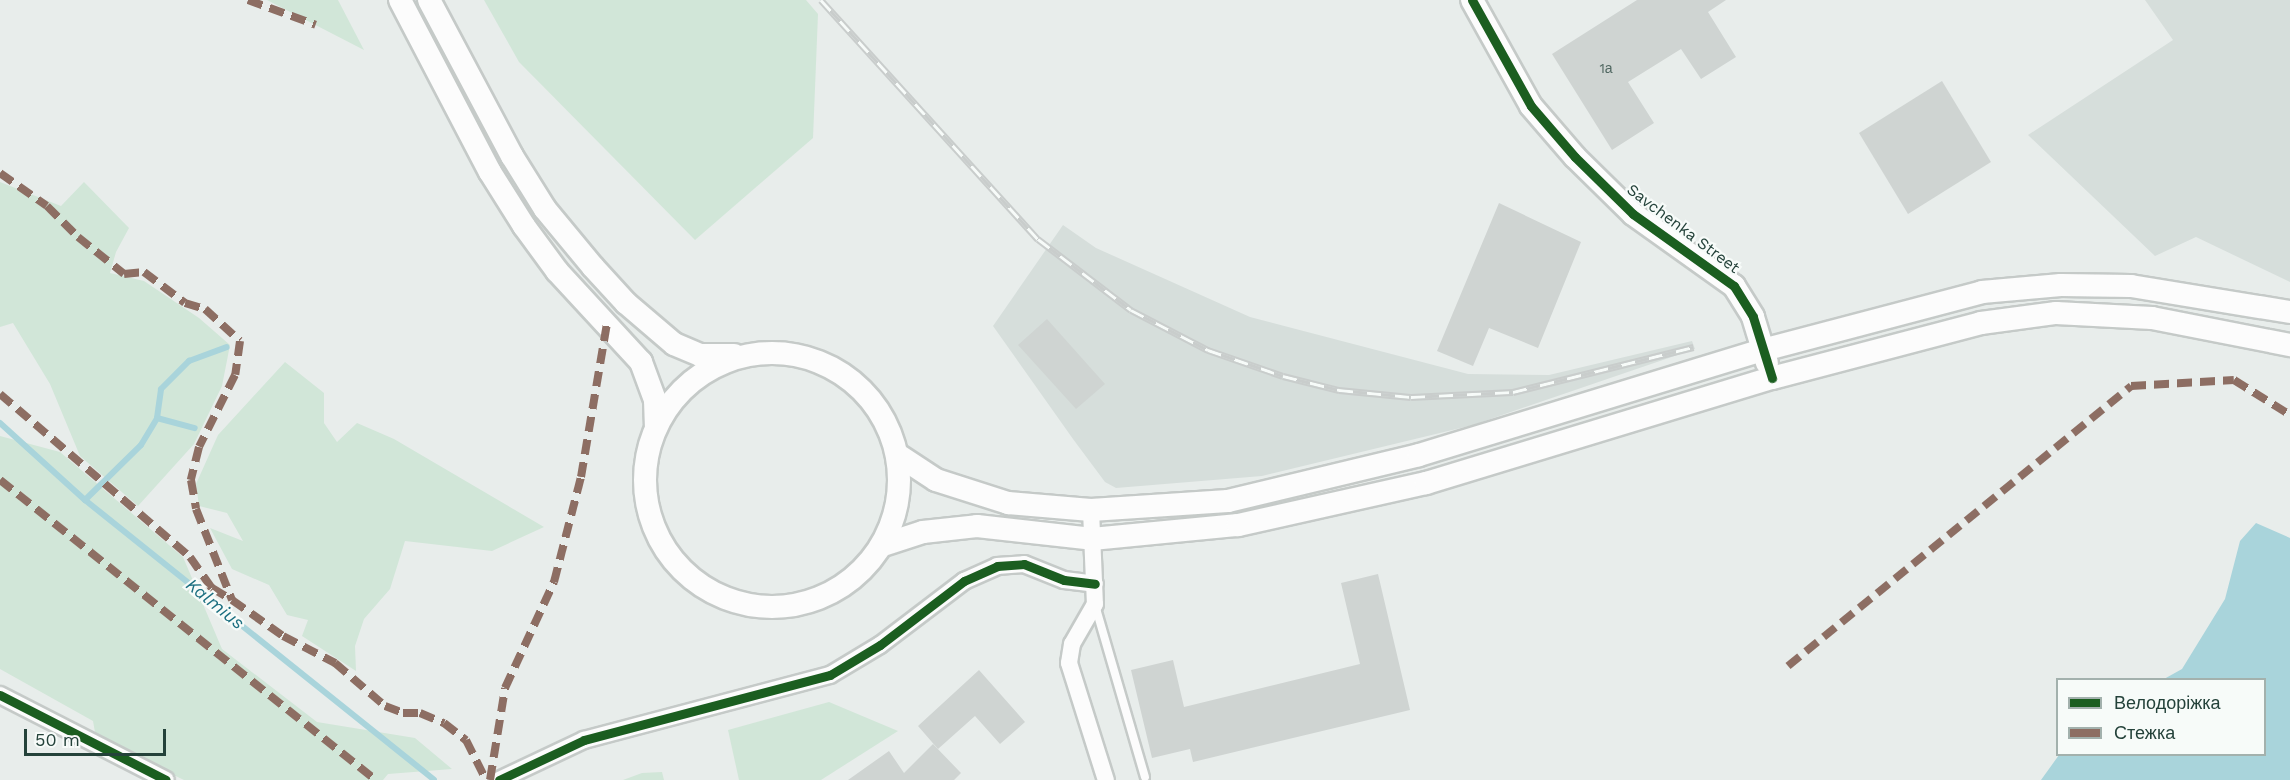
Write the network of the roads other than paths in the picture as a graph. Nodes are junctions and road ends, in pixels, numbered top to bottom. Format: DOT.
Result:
graph roads {
  1 [pos="400,0"];
  2 [pos="429,0"];
  3 [pos="1472,0"];
  4 [pos="2290,312"];
  5 [pos="2290,345"];
  6 [pos="1763,350"];
  7 [pos="768,352"];
  8 [pos="1772,378"];
  9 [pos="656,426"];
  10 [pos="898,454"];
  11 [pos="1090,510"];
  12 [pos="1092,539"];
  13 [pos="883,545"];
  14 [pos="1095,584"];
  15 [pos="1095,604"];
  16 [pos="0,695"];
  17 [pos="1145,777"];
  18 [pos="166,780"];
  19 [pos="499,780"];
  20 [pos="1106,780"];
  1 -- 9 [label="main road"];
  2 -- 7 [label="main road"];
  3 -- 6 [label="main road, Savchenka Street"];
  4 -- 6 [label="main road"];
  5 -- 8 [label="main road"];
  6 -- 8 [label="main road, Savchenka Street"];
  6 -- 11 [label="main road"];
  7 -- 9 [label="main road"];
  7 -- 10 [label="main road"];
  8 -- 12 [label="main road"];
  9 -- 13 [label="main road"];
  10 -- 11 [label="main road"];
  10 -- 13 [label="main road"];
  11 -- 12 [label="street"];
  12 -- 13 [label="main road"];
  12 -- 14 [label="street"];
  14 -- 15 [label="street"];
  14 -- 19 [label="street"];
  15 -- 17 [label="lane"];
  15 -- 20 [label="street"];
  16 -- 18 [label="street"];
}
